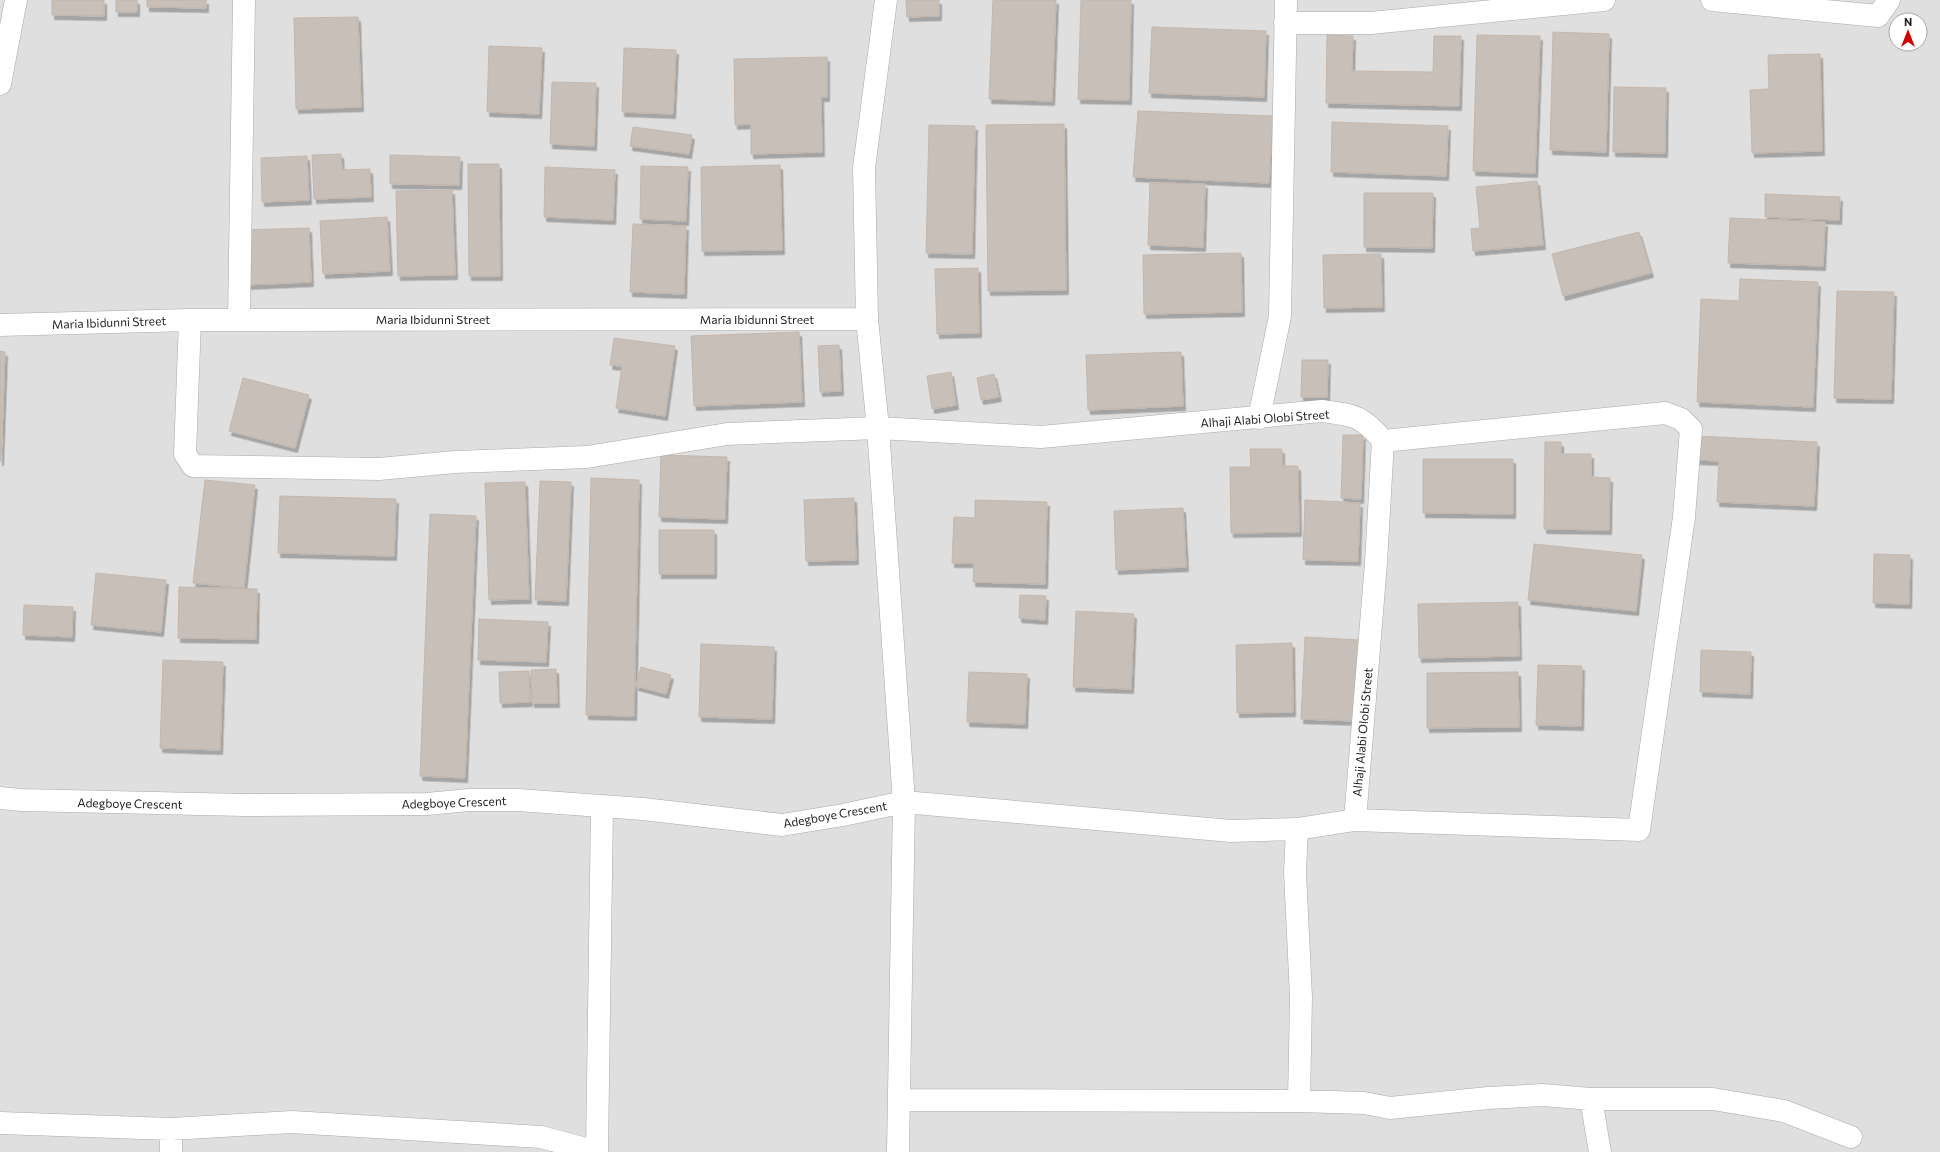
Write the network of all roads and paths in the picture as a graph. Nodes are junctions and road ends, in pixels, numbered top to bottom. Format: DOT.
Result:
graph roads {
  1 [pos="16,0"];
  2 [pos="244,0"];
  3 [pos="886,0"];
  4 [pos="1286,0"];
  5 [pos="1604,0"];
  6 [pos="1712,0"];
  7 [pos="1890,0"];
  8 [pos="1285,22"];
  9 [pos="0,84"];
  10 [pos="867,319"];
  11 [pos="190,320"];
  12 [pos="239,320"];
  13 [pos="0,325"];
  14 [pos="1259,418"];
  15 [pos="878,428"];
  16 [pos="1383,441"];
  17 [pos="0,798"];
  18 [pos="904,802"];
  19 [pos="602,807"];
  20 [pos="1355,820"];
  21 [pos="1297,829"];
  22 [pos="1592,1099"];
  23 [pos="899,1100"];
  24 [pos="1298,1101"];
  25 [pos="0,1123"];
  26 [pos="171,1129"];
  27 [pos="1851,1137"];
  28 [pos="597,1151"];
  29 [pos="171,1152"];
  30 [pos="898,1152"];
  31 [pos="1600,1152"];
  1 -- 9 [label="street"];
  2 -- 12 [label="street"];
  3 -- 10 [label="street"];
  4 -- 8 [label="street"];
  5 -- 8 [label="street"];
  6 -- 7 [label="street"];
  8 -- 14 [label="street"];
  10 -- 12 [label="street, Maria Ibidunni Street"];
  10 -- 15 [label="street"];
  11 -- 12 [label="street, Maria Ibidunni Street"];
  11 -- 13 [label="street, Maria Ibidunni Street"];
  11 -- 15 [label="street, Alhaji Alabi Olobi Street"];
  14 -- 15 [label="street, Alhaji Alabi Olobi Street"];
  14 -- 16 [label="street, Alhaji Alabi Olobi Street"];
  15 -- 18 [label="street"];
  16 -- 20 [label="street, Alhaji Alabi Olobi Street"];
  16 -- 20 [label="street, Adegboye Crescent"];
  17 -- 19 [label="street, Adegboye Crescent"];
  18 -- 19 [label="street, Adegboye Crescent"];
  18 -- 21 [label="street, Adegboye Crescent"];
  18 -- 23 [label="street"];
  19 -- 28 [label="street"];
  20 -- 21 [label="street, Adegboye Crescent"];
  21 -- 24 [label="street"];
  22 -- 24 [label="street"];
  22 -- 27 [label="street"];
  22 -- 31 [label="street"];
  23 -- 24 [label="street"];
  23 -- 30 [label="street"];
  25 -- 26 [label="street"];
  26 -- 28 [label="street"];
  26 -- 29 [label="street"];
}
